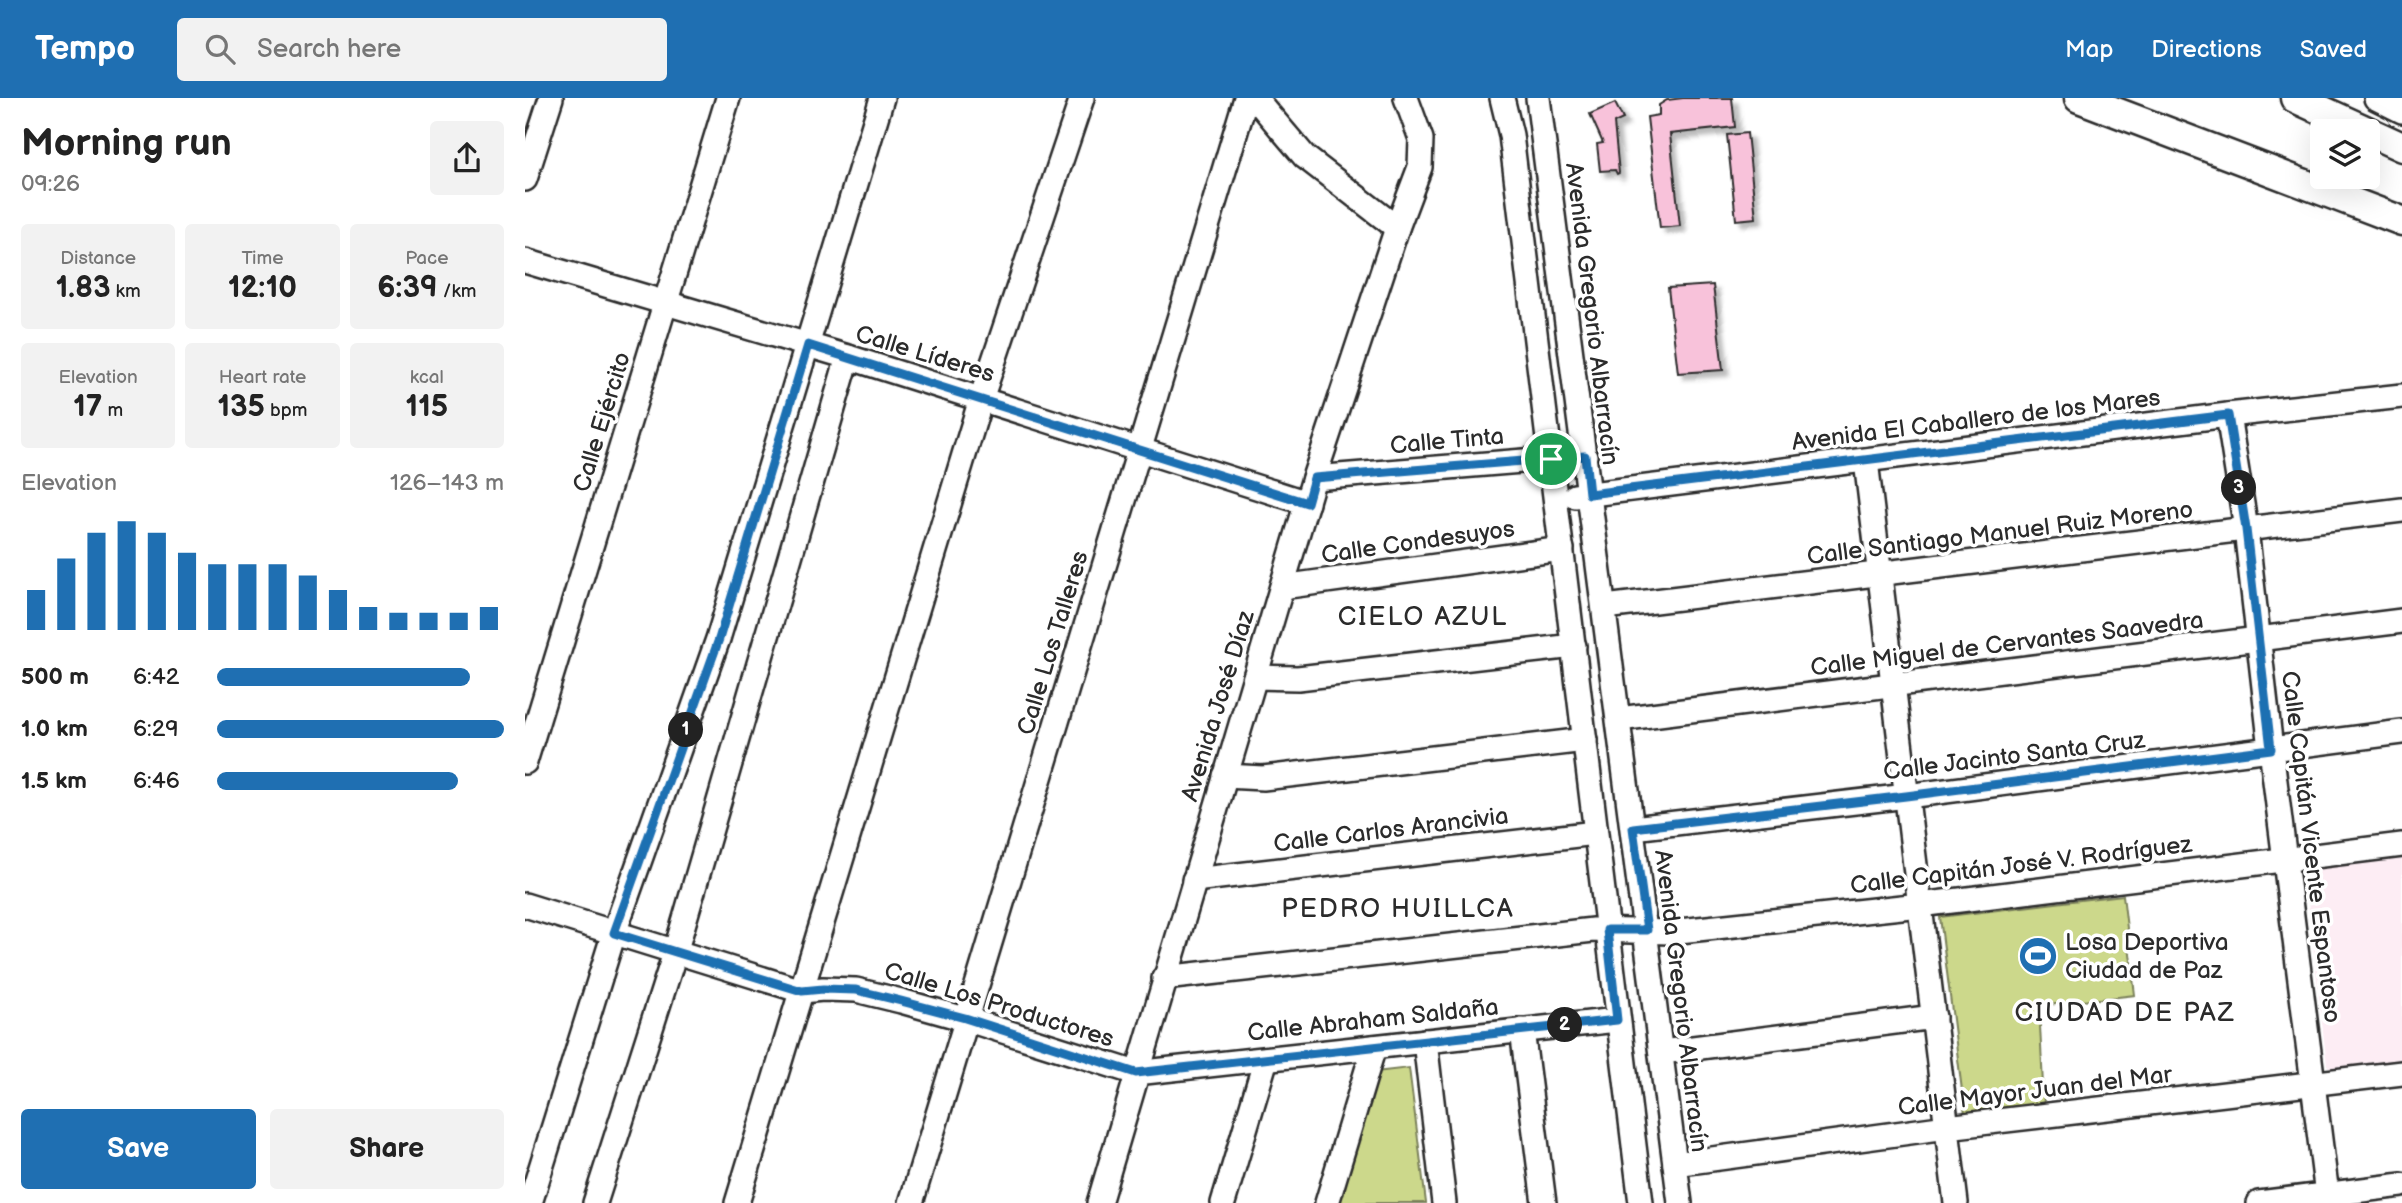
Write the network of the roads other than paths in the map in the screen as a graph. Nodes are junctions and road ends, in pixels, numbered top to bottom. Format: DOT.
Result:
graph roads {
  1 [pos="551,98"];
  2 [pos="728,98"];
  3 [pos="882,98"];
  4 [pos="1082,98"];
  5 [pos="1246,98"];
  6 [pos="1255,98"];
  7 [pos="1406,98"];
  8 [pos="1502,98"];
  9 [pos="1538,98"];
  10 [pos="2079,98"];
  11 [pos="2295,98"];
  12 [pos="2376,98"];
  13 [pos="2402,111"];
  14 [pos="1542,128"];
  15 [pos="1511,135"];
  16 [pos="2402,147"];
  17 [pos="525,179"];
  18 [pos="2402,221"];
  19 [pos="1397,228"];
  20 [pos="525,261"];
  21 [pos="666,303"];
  22 [pos="808,345"];
  23 [pos="848,357"];
  24 [pos="2402,396"];
  25 [pos="981,399"];
  26 [pos="2228,415"];
  27 [pos="1140,450"];
  28 [pos="1585,456"];
  29 [pos="1551,459"];
  30 [pos="1866,461"];
  31 [pos="1314,478"];
  32 [pos="1589,494"];
  33 [pos="1556,499"];
  34 [pos="1307,503"];
  35 [pos="2402,510"];
  36 [pos="2246,529"];
  37 [pos="1562,549"];
  38 [pos="1880,574"];
  39 [pos="1282,587"];
  40 [pos="1605,607"];
  41 [pos="2402,621"];
  42 [pos="2259,639"];
  43 [pos="1574,646"];
  44 [pos="1255,677"];
  45 [pos="1893,684"];
  46 [pos="1619,719"];
  47 [pos="2402,732"];
  48 [pos="1585,740"];
  49 [pos="2271,749"];
  50 [pos="525,762"];
  51 [pos="1225,776"];
  52 [pos="1906,796"];
  53 [pos="1633,828"];
  54 [pos="1595,832"];
  55 [pos="2402,845"];
  56 [pos="2284,859"];
  57 [pos="1194,880"];
  58 [pos="525,905"];
  59 [pos="1920,905"];
  60 [pos="1607,930"];
  61 [pos="1647,930"];
  62 [pos="614,933"];
  63 [pos="675,953"];
  64 [pos="1164,978"];
  65 [pos="802,991"];
  66 [pos="1934,1017"];
  67 [pos="965,1018"];
  68 [pos="1617,1020"];
  69 [pos="1522,1030"];
  70 [pos="1425,1041"];
  71 [pos="1374,1047"];
  72 [pos="1661,1052"];
  73 [pos="1266,1059"];
  74 [pos="1136,1073"];
  75 [pos="2402,1073"];
  76 [pos="2314,1083"];
  77 [pos="1947,1127"];
  78 [pos="1675,1164"];
  79 [pos="2402,1185"];
  80 [pos="2328,1199"];
  81 [pos="530,1203"];
  82 [pos="595,1203"];
  83 [pos="737,1203"];
  84 [pos="911,1203"];
  85 [pos="1099,1203"];
  86 [pos="1223,1203"];
  87 [pos="1327,1203"];
  88 [pos="1444,1203"];
  89 [pos="1544,1203"];
  90 [pos="1641,1203"];
  91 [pos="1680,1203"];
  92 [pos="1956,1203"];
  93 [pos="2259,1203"];
  1 -- 17 [label="street"];
  2 -- 21 [label="street, Calle Ejército"];
  3 -- 22 [label="street"];
  4 -- 25 [label="street"];
  5 -- 27 [label="street, Calle Los Talleres"];
  6 -- 19 [label="street"];
  7 -- 19 [label="street, Avenida José Díaz"];
  8 -- 15 [label="street"];
  9 -- 14 [label="street, Avenida Gregorio Albarracín"];
  10 -- 18 [label="main road"];
  11 -- 16 [label="main road"];
  12 -- 13 [label="street"];
  14 -- 15 [label="street"];
  14 -- 28 [label="street, Avenida Gregorio Albarracín"];
  15 -- 29 [label="street"];
  19 -- 31 [label="street, Avenida José Díaz"];
  20 -- 21 [label="street, Calle Líderes"];
  21 -- 22 [label="street, Calle Líderes"];
  21 -- 50 [label="street, Calle Ejército"];
  22 -- 23 [label="street, Calle Líderes"];
  22 -- 62 [label="street"];
  23 -- 25 [label="street, Calle Líderes"];
  23 -- 63 [label="street"];
  24 -- 26 [label="street, Avenida El Caballero de los Mares"];
  25 -- 27 [label="street, Calle Líderes"];
  25 -- 65 [label="street"];
  26 -- 30 [label="street, Avenida El Caballero de los Mares"];
  26 -- 36 [label="street, Calle Capitán Vicente Espantoso"];
  27 -- 34 [label="street, Calle Líderes"];
  27 -- 67 [label="street, Calle Los Talleres"];
  28 -- 29 [label="street, Calle Tinta"];
  28 -- 32 [label="street, Avenida Gregorio Albarracín"];
  29 -- 31 [label="street, Calle Tinta"];
  29 -- 33 [label="street"];
  30 -- 32 [label="street, Avenida El Caballero de los Mares"];
  30 -- 38 [label="street"];
  31 -- 34 [label="street, Avenida José Díaz"];
  32 -- 33 [label="street, Avenida El Caballero de los Mares"];
  32 -- 40 [label="street, Avenida Gregorio Albarracín"];
  33 -- 37 [label="street"];
  34 -- 39 [label="street, Avenida José Díaz"];
  35 -- 36 [label="street, Calle Santiago Manuel Ruiz Moreno"];
  36 -- 38 [label="street, Calle Santiago Manuel Ruiz Moreno"];
  36 -- 42 [label="street, Calle Capitán Vicente Espantoso"];
  37 -- 39 [label="street, Calle Condesuyos"];
  37 -- 43 [label="street"];
  38 -- 40 [label="street, Calle Santiago Manuel Ruiz Moreno"];
  38 -- 45 [label="street"];
  39 -- 44 [label="street, Avenida José Díaz"];
  40 -- 46 [label="street, Avenida Gregorio Albarracín"];
  41 -- 42 [label="street, Calle Miguel de Cervantes Saavedra"];
  42 -- 45 [label="street, Calle Miguel de Cervantes Saavedra"];
  42 -- 49 [label="street, Calle Capitán Vicente Espantoso"];
  43 -- 44 [label="street"];
  43 -- 48 [label="street"];
  44 -- 51 [label="street, Avenida José Díaz"];
  45 -- 46 [label="street, Calle Miguel de Cervantes Saavedra"];
  45 -- 52 [label="street"];
  46 -- 53 [label="street, Avenida Gregorio Albarracín"];
  47 -- 49 [label="street, Calle Jacinto Santa Cruz"];
  48 -- 51 [label="street"];
  48 -- 54 [label="street"];
  49 -- 52 [label="street, Calle Jacinto Santa Cruz"];
  49 -- 56 [label="street, Calle Capitán Vicente Espantoso"];
  51 -- 57 [label="street, Avenida José Díaz"];
  52 -- 53 [label="street, Calle Jacinto Santa Cruz"];
  52 -- 59 [label="street"];
  53 -- 61 [label="street, Avenida Gregorio Albarracín"];
  54 -- 57 [label="street, Calle Carlos Arancivia"];
  54 -- 60 [label="street"];
  55 -- 56 [label="street, Calle Capitán José V. Rodríguez"];
  56 -- 59 [label="street, Calle Capitán José V. Rodríguez"];
  56 -- 76 [label="street, Calle Capitán Vicente Espantoso"];
  57 -- 64 [label="street, Avenida José Díaz"];
  58 -- 62 [label="street, Calle Los Productores"];
  59 -- 61 [label="street, Calle Capitán José V. Rodríguez"];
  59 -- 66 [label="street"];
  60 -- 61 [label="street, Calle Capitán José V. Rodríguez"];
  60 -- 64 [label="street, Calle Capitán José V. Rodríguez"];
  60 -- 68 [label="street"];
  61 -- 72 [label="street, Avenida Gregorio Albarracín"];
  62 -- 63 [label="street, Calle Los Productores"];
  62 -- 81 [label="street"];
  63 -- 65 [label="street, Calle Los Productores"];
  63 -- 82 [label="street"];
  64 -- 74 [label="street, Avenida José Díaz"];
  65 -- 67 [label="street, Calle Los Productores"];
  65 -- 83 [label="street"];
  66 -- 72 [label="street"];
  66 -- 77 [label="street"];
  67 -- 74 [label="street, Calle Los Productores"];
  67 -- 84 [label="street, Calle Los Talleres"];
  68 -- 69 [label="street, Calle Abraham Saldaña"];
  68 -- 90 [label="street"];
  69 -- 70 [label="street, Calle Abraham Saldaña"];
  69 -- 89 [label="street"];
  70 -- 71 [label="street, Calle Abraham Saldaña"];
  70 -- 88 [label="street"];
  71 -- 73 [label="street, Calle Abraham Saldaña"];
  71 -- 87 [label="street"];
  72 -- 78 [label="street, Avenida Gregorio Albarracín"];
  73 -- 74 [label="street, Calle Abraham Saldaña"];
  73 -- 86 [label="street"];
  74 -- 85 [label="street, Avenida José Díaz"];
  75 -- 76 [label="street, Calle Mayor Juan del Mar"];
  76 -- 77 [label="street, Calle Mayor Juan del Mar"];
  76 -- 80 [label="street, Calle Capitán Vicente Espantoso"];
  77 -- 78 [label="street, Calle Mayor Juan del Mar"];
  77 -- 92 [label="street"];
  78 -- 91 [label="street, Avenida Gregorio Albarracín"];
  79 -- 80 [label="street"];
  80 -- 93 [label="street"];
}
